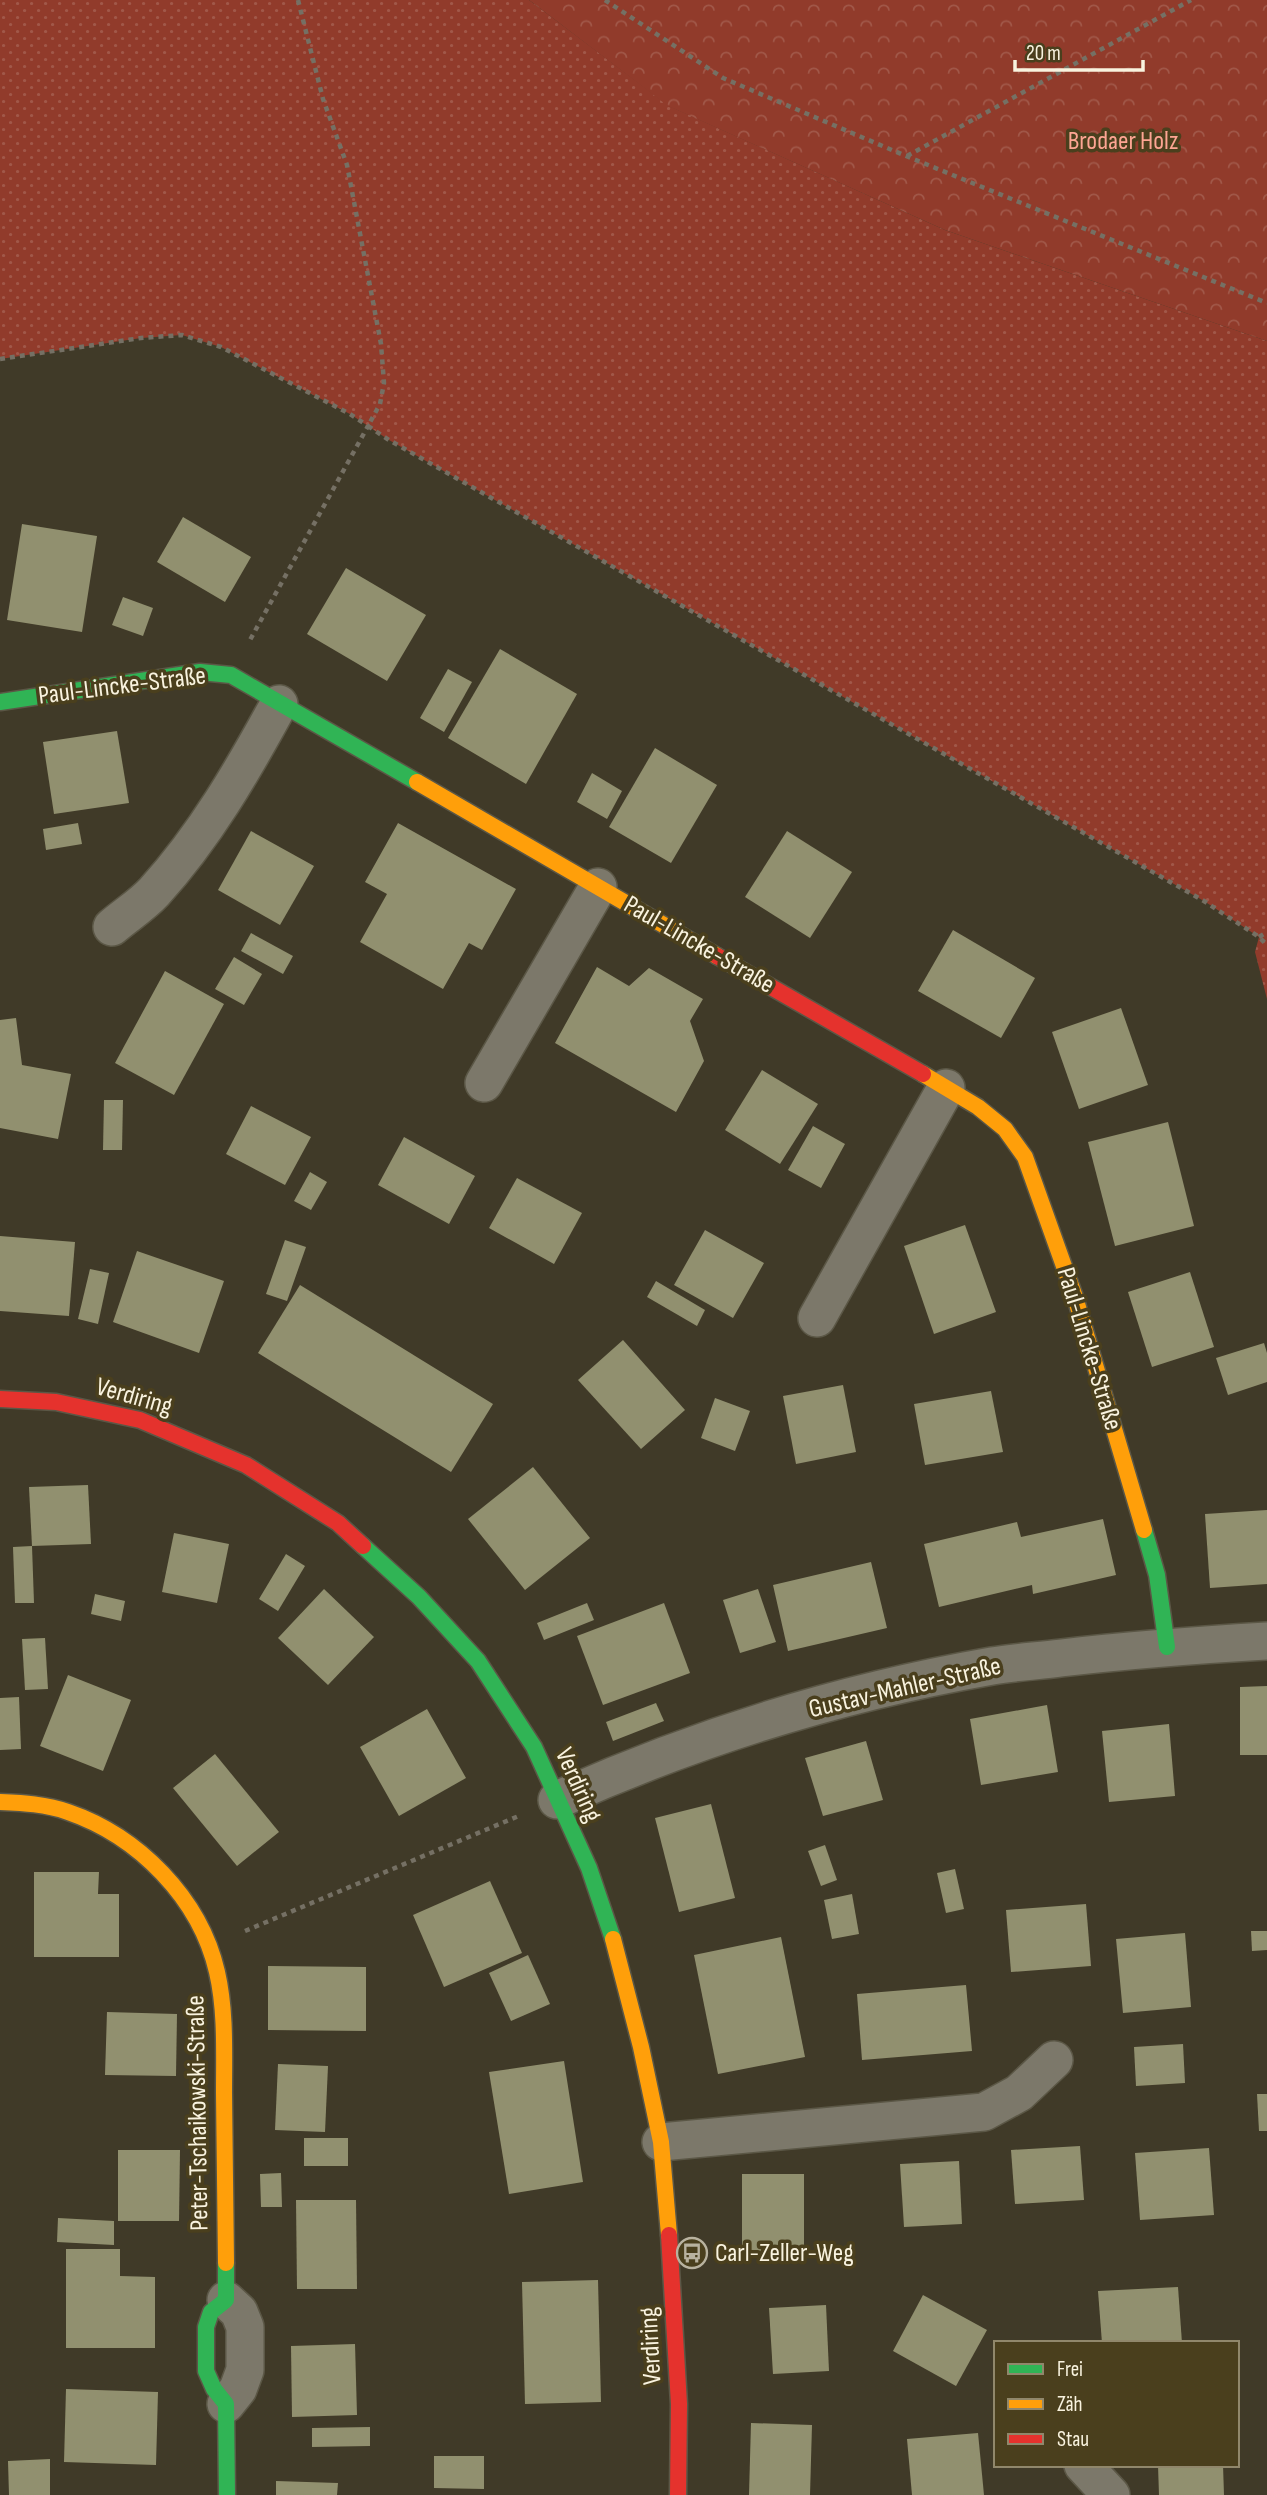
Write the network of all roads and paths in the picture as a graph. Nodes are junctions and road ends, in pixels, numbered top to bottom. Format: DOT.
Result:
graph roads {
  1 [pos="298,0"];
  2 [pos="605,0"];
  3 [pos="1191,0"];
  4 [pos="906,156"];
  5 [pos="1267,303"];
  6 [pos="0,359"];
  7 [pos="368,426"];
  8 [pos="231,675"];
  9 [pos="0,702"];
  10 [pos="279,704"];
  11 [pos="598,887"];
  12 [pos="112,926"];
  13 [pos="1267,932"];
  14 [pos="1259,937"];
  15 [pos="1267,945"];
  16 [pos="484,1083"];
  17 [pos="946,1088"];
  18 [pos="817,1318"];
  19 [pos="0,1399"];
  20 [pos="1267,1641"];
  21 [pos="1167,1647"];
  22 [pos="557,1800"];
  23 [pos="0,1802"];
  24 [pos="209,1946"];
  25 [pos="1054,2060"];
  26 [pos="661,2142"];
  27 [pos="226,2300"];
  28 [pos="226,2404"];
  29 [pos="1085,2467"];
  30 [pos="227,2495"];
  31 [pos="678,2495"];
  32 [pos="1111,2495"];
  1 -- 7 [label="path"];
  2 -- 4 [label="path"];
  3 -- 4 [label="path"];
  4 -- 5 [label="path"];
  6 -- 7 [label="path"];
  7 -- 8 [label="path"];
  7 -- 14 [label="path"];
  8 -- 9 [label="street, Paul-Lincke-Straße"];
  8 -- 10 [label="street, Paul-Lincke-Straße"];
  10 -- 11 [label="street, Paul-Lincke-Straße"];
  10 -- 12 [label="street"];
  11 -- 16 [label="street, Paul-Lincke-Straße"];
  11 -- 17 [label="street, Paul-Lincke-Straße"];
  13 -- 14 [label="path"];
  14 -- 15 [label="path"];
  17 -- 18 [label="street"];
  17 -- 21 [label="street, Paul-Lincke-Straße"];
  19 -- 22 [label="street, Verdiring"];
  20 -- 21 [label="street, Gustav-Mahler-Straße"];
  21 -- 22 [label="street, Gustav-Mahler-Straße"];
  22 -- 24 [label="path"];
  22 -- 26 [label="street, Verdiring"];
  23 -- 24 [label="street, Peter-Tschaikowski-Straße"];
  24 -- 27 [label="street, Peter-Tschaikowski-Straße"];
  25 -- 26 [label="street"];
  26 -- 31 [label="street, Verdiring"];
  27 -- 28 [label="street"];
  28 -- 30 [label="street"];
  29 -- 32 [label="street"];
}
